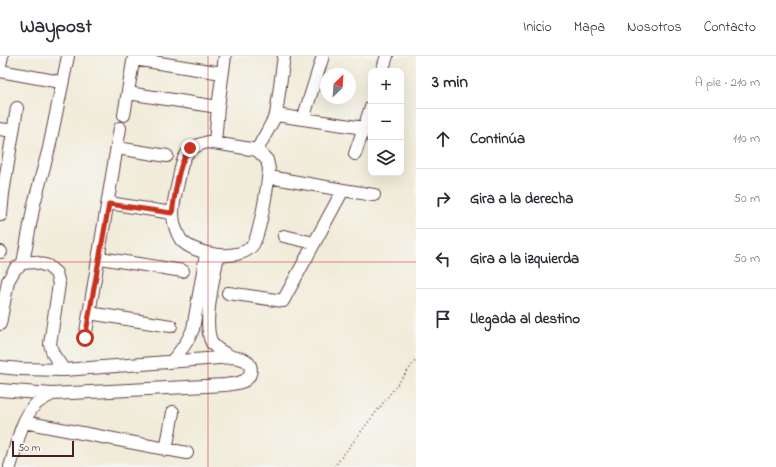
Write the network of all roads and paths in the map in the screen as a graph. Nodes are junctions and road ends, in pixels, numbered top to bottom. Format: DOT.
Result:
graph roads {
  1 [pos="2,56"];
  2 [pos="68,56"];
  3 [pos="225,56"];
  4 [pos="284,56"];
  5 [pos="323,56"];
  6 [pos="387,56"];
  7 [pos="134,57"];
  8 [pos="0,65"];
  9 [pos="383,68"];
  10 [pos="0,72"];
  11 [pos="222,73"];
  12 [pos="55,81"];
  13 [pos="128,93"];
  14 [pos="218,107"];
  15 [pos="17,108"];
  16 [pos="124,115"];
  17 [pos="276,115"];
  18 [pos="368,116"];
  19 [pos="303,119"];
  20 [pos="120,128"];
  21 [pos="364,128"];
  22 [pos="0,129"];
  23 [pos="13,131"];
  24 [pos="215,142"];
  25 [pos="117,148"];
  26 [pos="257,150"];
  27 [pos="355,154"];
  28 [pos="167,156"];
  29 [pos="268,177"];
  30 [pos="343,190"];
  31 [pos="2,193"];
  32 [pos="374,195"];
  33 [pos="109,204"];
  34 [pos="172,213"];
  35 [pos="1,215"];
  36 [pos="284,236"];
  37 [pos="314,243"];
  38 [pos="212,254"];
  39 [pos="100,258"];
  40 [pos="29,262"];
  41 [pos="183,271"];
  42 [pos="228,293"];
  43 [pos="89,314"];
  44 [pos="0,324"];
  45 [pos="171,326"];
  46 [pos="85,338"];
  47 [pos="232,358"];
  48 [pos="416,360"];
  49 [pos="172,361"];
  50 [pos="0,367"];
  51 [pos="64,370"];
  52 [pos="0,390"];
  53 [pos="52,394"];
  54 [pos="173,412"];
  55 [pos="24,422"];
  56 [pos="166,450"];
  57 [pos="187,454"];
  58 [pos="10,467"];
  59 [pos="334,467"];
  1 -- 8 [label="street"];
  2 -- 40 [label="street"];
  3 -- 11 [label="street"];
  4 -- 17 [label="street"];
  5 -- 19 [label="street"];
  6 -- 9 [label="street"];
  7 -- 11 [label="street"];
  7 -- 13 [label="street"];
  10 -- 12 [label="street"];
  11 -- 14 [label="street"];
  13 -- 14 [label="street"];
  13 -- 16 [label="street"];
  14 -- 24 [label="street"];
  15 -- 23 [label="street"];
  17 -- 19 [label="street"];
  17 -- 26 [label="street"];
  18 -- 21 [label="street"];
  19 -- 21 [label="street"];
  20 -- 25 [label="street"];
  21 -- 27 [label="street"];
  22 -- 23 [label="street"];
  23 -- 31 [label="street"];
  24 -- 26 [label="street"];
  24 -- 34 [label="street"];
  25 -- 28 [label="street"];
  25 -- 33 [label="street"];
  26 -- 29 [label="street"];
  29 -- 30 [label="street"];
  29 -- 38 [label="street"];
  30 -- 32 [label="street"];
  30 -- 37 [label="street"];
  31 -- 35 [label="street"];
  33 -- 34 [label="street"];
  33 -- 39 [label="street"];
  34 -- 38 [label="street"];
  36 -- 37 [label="street"];
  37 -- 42 [label="street"];
  38 -- 47 [label="street"];
  38 -- 49 [label="street"];
  39 -- 41 [label="street"];
  39 -- 43 [label="street"];
  40 -- 44 [label="street"];
  40 -- 51 [label="street"];
  43 -- 45 [label="street"];
  43 -- 46 [label="street"];
  47 -- 49 [label="street"];
  47 -- 53 [label="street"];
  48 -- 59 [label="path"];
  49 -- 51 [label="street"];
  50 -- 51 [label="street"];
  52 -- 53 [label="street"];
  53 -- 55 [label="street"];
  54 -- 56 [label="street"];
  55 -- 56 [label="street"];
  55 -- 58 [label="street"];
  56 -- 57 [label="street"];
}
